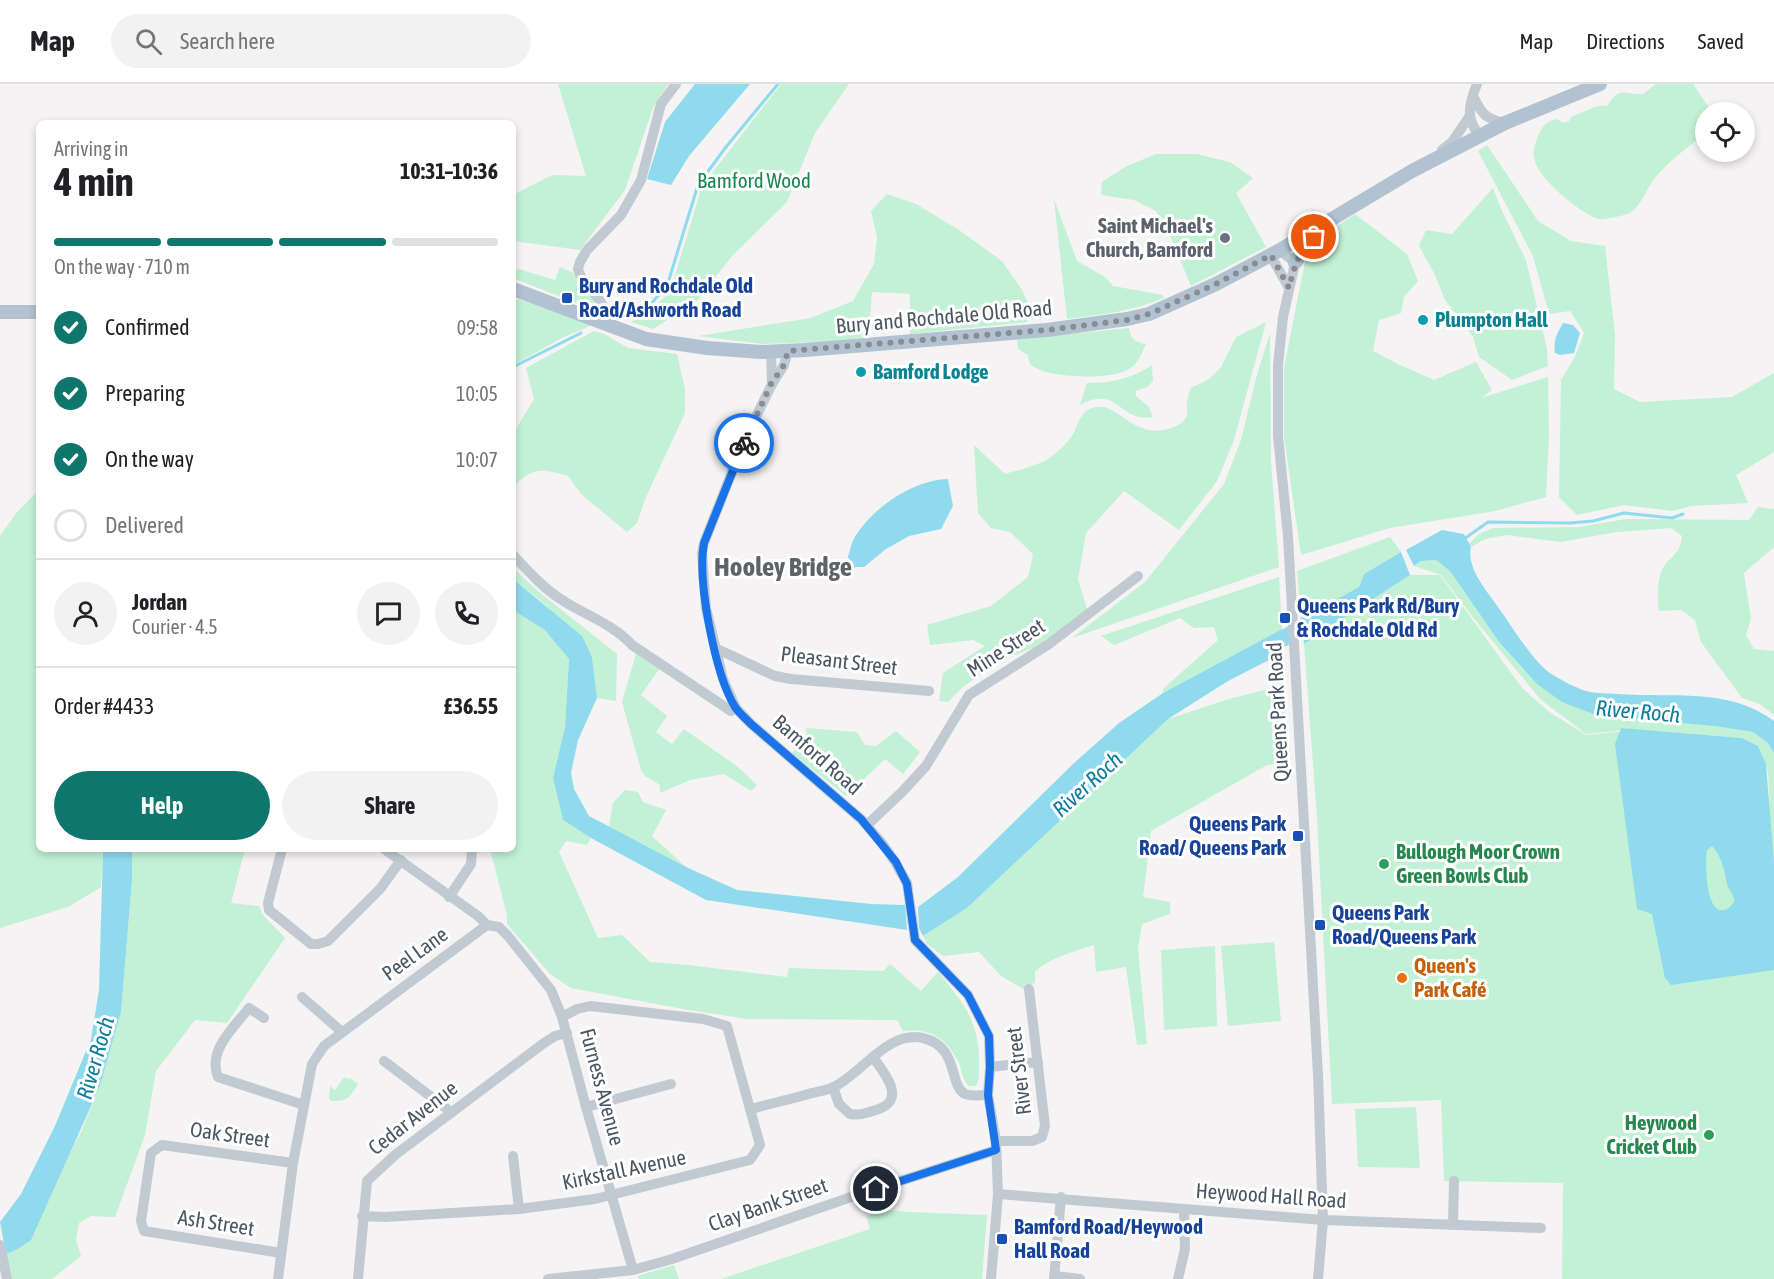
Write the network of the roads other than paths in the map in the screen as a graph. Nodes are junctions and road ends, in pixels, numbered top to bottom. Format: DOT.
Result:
graph roads {
  1 [pos="675,84"];
  2 [pos="1477,84"];
  3 [pos="1600,84"];
  4 [pos="1472,96"];
  5 [pos="1469,117"];
  6 [pos="1505,123"];
  7 [pos="1483,135"];
  8 [pos="1412,171"];
  9 [pos="1359,202"];
  10 [pos="1275,253"];
  11 [pos="1294,263"];
  12 [pos="1289,288"];
  13 [pos="516,290"];
  14 [pos="0,312"];
  15 [pos="36,312"];
  16 [pos="608,325"];
  17 [pos="788,351"];
  18 [pos="771,352"];
  19 [pos="771,384"];
  20 [pos="516,558"];
  21 [pos="1138,576"];
  22 [pos="715,648"];
  23 [pos="929,691"];
  24 [pos="735,708"];
  25 [pos="867,825"];
  26 [pos="281,852"];
  27 [pos="388,852"];
  28 [pos="406,852"];
  29 [pos="472,852"];
  30 [pos="402,861"];
  31 [pos="449,897"];
  32 [pos="487,926"];
  33 [pos="1029,988"];
  34 [pos="302,997"];
  35 [pos="562,1017"];
  36 [pos="264,1018"];
  37 [pos="342,1032"];
  38 [pos="567,1033"];
  39 [pos="873,1058"];
  40 [pos="384,1061"];
  41 [pos="1038,1062"];
  42 [pos="990,1067"];
  43 [pos="671,1083"];
  44 [pos="833,1087"];
  45 [pos="988,1095"];
  46 [pos="304,1105"];
  47 [pos="586,1107"];
  48 [pos="752,1109"];
  49 [pos="451,1112"];
  50 [pos="996,1145"];
  51 [pos="513,1156"];
  52 [pos="293,1163"];
  53 [pos="1454,1181"];
  54 [pos="998,1194"];
  55 [pos="612,1196"];
  56 [pos="1061,1197"];
  57 [pos="519,1209"];
  58 [pos="1184,1210"];
  59 [pos="362,1216"];
  60 [pos="1323,1220"];
  61 [pos="1454,1225"];
  62 [pos="1541,1227"];
  63 [pos="144,1231"];
  64 [pos="1,1250"];
  65 [pos="281,1253"];
  66 [pos="633,1270"];
  67 [pos="1055,1278"];
  68 [pos="7,1279"];
  69 [pos="278,1279"];
  70 [pos="358,1279"];
  71 [pos="548,1279"];
  72 [pos="991,1279"];
  73 [pos="1080,1279"];
  74 [pos="1178,1279"];
  75 [pos="1318,1279"];
  1 -- 16 [label="street"];
  2 -- 4 [label="street"];
  3 -- 6 [label="main road, Bury and Rochdale Old Road"];
  4 -- 5 [label="street"];
  4 -- 6 [label="street"];
  4 -- 7 [label="street"];
  5 -- 7 [label="street"];
  5 -- 8 [label="street"];
  6 -- 7 [label="main road, Bury and Rochdale Old Road"];
  7 -- 8 [label="main road, Bury and Rochdale Old Road"];
  8 -- 9 [label="main road, Bury and Rochdale Old Road"];
  9 -- 10 [label="main road, Bury and Rochdale Old Road"];
  9 -- 11 [label="main road, Bury and Rochdale Old Road"];
  10 -- 11 [label="street"];
  10 -- 12 [label="street"];
  10 -- 17 [label="main road, Bury and Rochdale Old Road"];
  11 -- 12 [label="street, Queens Park Road"];
  12 -- 60 [label="street, Queens Park Road"];
  13 -- 16 [label="main road, Bury and Rochdale Old Road"];
  14 -- 15 [label="main road"];
  16 -- 18 [label="main road, Bury and Rochdale Old Road"];
  17 -- 18 [label="main road, Bury and Rochdale Old Road"];
  17 -- 19 [label="street, Bamford Road"];
  18 -- 19 [label="street, Bamford Road"];
  19 -- 22 [label="street, Bamford Road"];
  20 -- 24 [label="street"];
  21 -- 25 [label="street, Mine Street"];
  22 -- 23 [label="street, Pleasant Street"];
  22 -- 24 [label="street, Bamford Road"];
  24 -- 25 [label="street, Bamford Road"];
  25 -- 42 [label="street, Bamford Road"];
  26 -- 30 [label="street"];
  27 -- 30 [label="street"];
  28 -- 30 [label="street"];
  29 -- 31 [label="street"];
  30 -- 31 [label="street"];
  31 -- 32 [label="street"];
  32 -- 35 [label="street"];
  32 -- 37 [label="street, Peel Lane"];
  33 -- 41 [label="street, River Street"];
  34 -- 37 [label="street"];
  35 -- 38 [label="street, Furness Avenue"];
  35 -- 48 [label="street, Kirkstall Avenue"];
  36 -- 46 [label="street"];
  37 -- 46 [label="street, Peel Lane"];
  38 -- 47 [label="street, Furness Avenue"];
  38 -- 49 [label="street, Cedar Avenue"];
  39 -- 44 [label="street"];
  39 -- 44 [label="street"];
  39 -- 45 [label="street"];
  40 -- 49 [label="street"];
  41 -- 42 [label="street"];
  41 -- 50 [label="street, River Street"];
  42 -- 45 [label="street, Bamford Road"];
  43 -- 47 [label="street"];
  44 -- 48 [label="street"];
  45 -- 50 [label="street, Bamford Road"];
  46 -- 52 [label="street, Peel Lane"];
  47 -- 55 [label="street, Furness Avenue"];
  48 -- 55 [label="street, Kirkstall Avenue"];
  49 -- 59 [label="street, Cedar Avenue"];
  50 -- 54 [label="street, Bamford Road"];
  50 -- 66 [label="street, Clay Bank Street"];
  51 -- 57 [label="street"];
  52 -- 63 [label="street, Oak Street"];
  52 -- 65 [label="street, Peel Lane"];
  53 -- 61 [label="street"];
  54 -- 56 [label="street, Heywood Hall Road"];
  54 -- 72 [label="street, Bamford Road"];
  55 -- 57 [label="street, Kirkstall Avenue"];
  55 -- 66 [label="street, Furness Avenue"];
  56 -- 58 [label="street, Heywood Hall Road"];
  56 -- 67 [label="street"];
  57 -- 59 [label="street, Kirkstall Avenue"];
  58 -- 60 [label="street, Heywood Hall Road"];
  58 -- 74 [label="street"];
  59 -- 70 [label="street, Cedar Avenue"];
  60 -- 61 [label="street, Heywood Hall Road"];
  60 -- 75 [label="street, Queens Park Road"];
  61 -- 62 [label="street, Heywood Hall Road"];
  63 -- 65 [label="street, Ash Street"];
  64 -- 68 [label="street"];
  65 -- 69 [label="street, Peel Lane"];
  66 -- 71 [label="street, Clay Bank Street"];
  67 -- 73 [label="street"];
}
